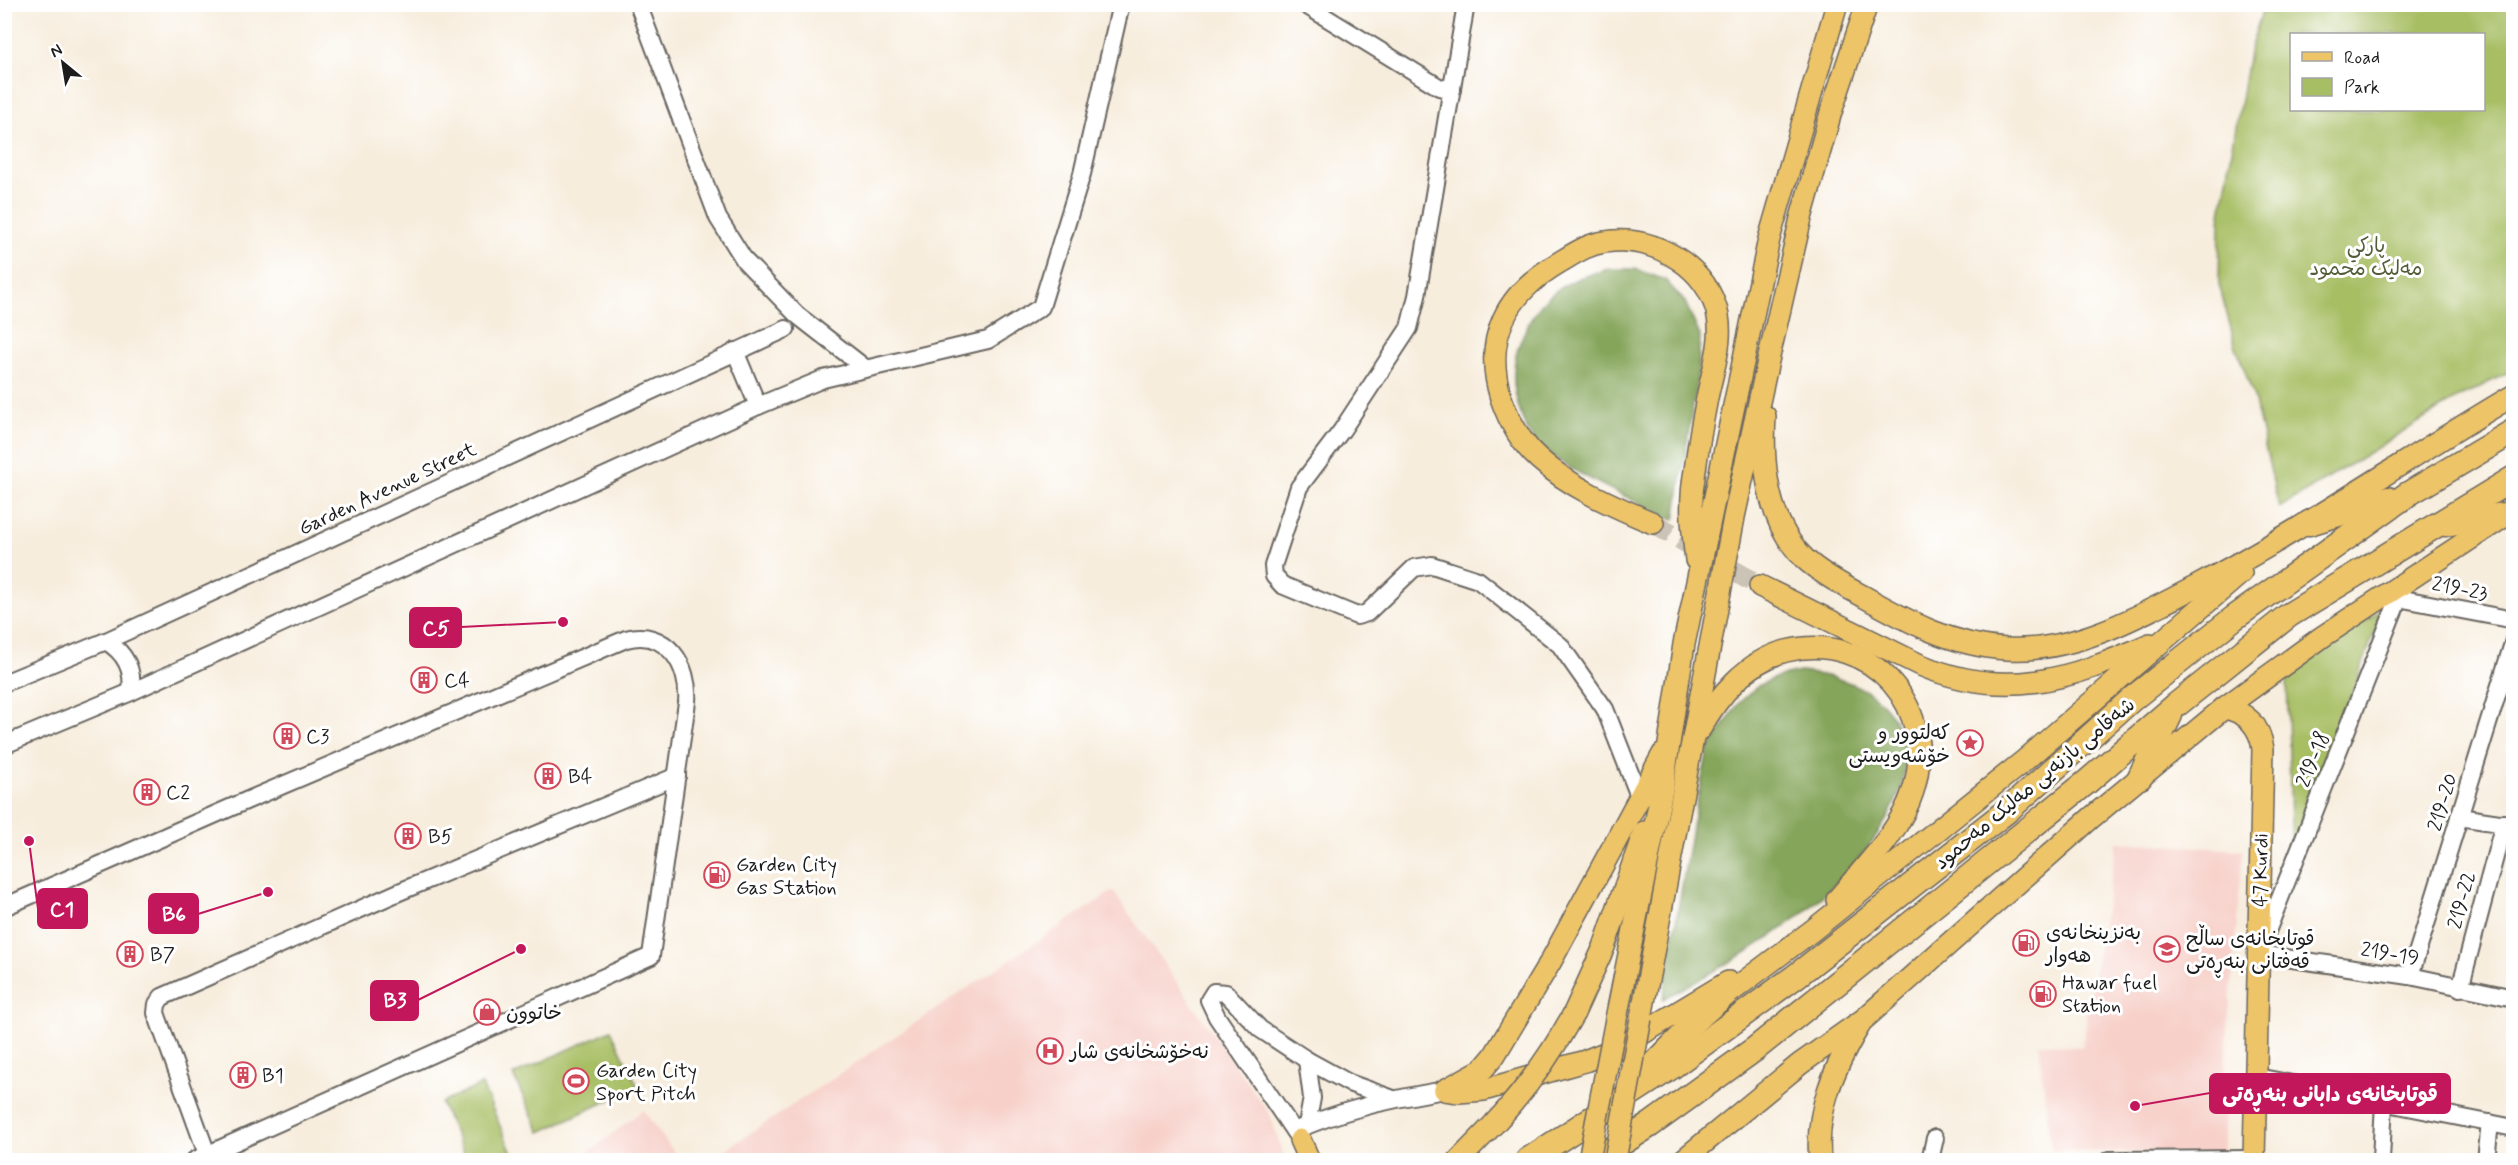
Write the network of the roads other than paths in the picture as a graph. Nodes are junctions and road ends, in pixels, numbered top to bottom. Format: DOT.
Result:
graph roads {
  1 [pos="638,4"];
  2 [pos="1121,4"];
  3 [pos="1304,4"];
  4 [pos="1466,4"];
  5 [pos="1837,4"];
  6 [pos="1867,4"];
  7 [pos="1452,90"];
  8 [pos="1769,239"];
  9 [pos="1795,243"];
  10 [pos="786,329"];
  11 [pos="735,351"];
  12 [pos="1768,361"];
  13 [pos="865,368"];
  14 [pos="2514,394"];
  15 [pos="758,406"];
  16 [pos="2514,431"];
  17 [pos="2514,478"];
  18 [pos="2408,494"];
  19 [pos="2508,513"];
  20 [pos="2309,522"];
  21 [pos="1653,523"];
  22 [pos="2434,525"];
  23 [pos="1698,577"];
  24 [pos="1760,586"];
  25 [pos="2402,589"];
  26 [pos="2514,620"];
  27 [pos="2167,637"];
  28 [pos="2514,640"];
  29 [pos="106,641"];
  30 [pos="4,683"];
  31 [pos="131,692"];
  32 [pos="2175,706"];
  33 [pos="2224,708"];
  34 [pos="1669,743"];
  35 [pos="1693,743"];
  36 [pos="4,745"];
  37 [pos="677,776"];
  38 [pos="2140,777"];
  39 [pos="1639,796"];
  40 [pos="1659,806"];
  41 [pos="2459,817"];
  42 [pos="2509,824"];
  43 [pos="4,907"];
  44 [pos="1813,930"];
  45 [pos="2258,954"];
  46 [pos="1772,959"];
  47 [pos="2410,976"];
  48 [pos="2460,988"];
  49 [pos="2514,998"];
  50 [pos="1864,1019"];
  51 [pos="1307,1060"];
  52 [pos="2257,1077"];
  53 [pos="1444,1090"];
  54 [pos="1394,1099"];
  55 [pos="2384,1101"];
  56 [pos="1613,1105"];
  57 [pos="2490,1123"];
  58 [pos="2514,1128"];
  59 [pos="1300,1132"];
  60 [pos="1935,1138"];
  61 [pos="201,1157"];
  62 [pos="2254,1160"];
  63 [pos="1308,1161"];
  64 [pos="1460,1161"];
  65 [pos="1528,1161"];
  66 [pos="1588,1161"];
  67 [pos="1595,1161"];
  68 [pos="1615,1161"];
  69 [pos="1683,1161"];
  70 [pos="1820,1161"];
  71 [pos="1930,1161"];
  72 [pos="2109,1161"];
  73 [pos="2381,1161"];
  74 [pos="2487,1161"];
  1 -- 13 [label="street"];
  2 -- 13 [label="street"];
  3 -- 7 [label="street"];
  4 -- 7 [label="street"];
  5 -- 8 [label="main road"];
  6 -- 9 [label="main road"];
  7 -- 39 [label="street"];
  8 -- 9 [label="main road"];
  8 -- 23 [label="main road"];
  9 -- 12 [label="main road"];
  10 -- 11 [label="street, Garden Avenue Street"];
  11 -- 15 [label="street"];
  11 -- 29 [label="street, Garden Avenue Street"];
  12 -- 20 [label="main road"];
  12 -- 35 [label="main road"];
  13 -- 15 [label="street"];
  14 -- 20 [label="main road"];
  15 -- 31 [label="street"];
  16 -- 18 [label="highway, شەقامی بازنەیی مەلیک مەحمود"];
  17 -- 22 [label="highway, شەقامی بازنەیی مەلیک مەحمود"];
  18 -- 20 [label="highway"];
  18 -- 56 [label="highway, شەقامی بازنەیی مەلیک مەحمود"];
  19 -- 22 [label="highway"];
  19 -- 25 [label="main road"];
  20 -- 27 [label="main road"];
  21 -- 23 [label="main road"];
  22 -- 32 [label="highway, شەقامی بازنەیی مەلیک مەحمود"];
  23 -- 34 [label="main road"];
  24 -- 27 [label="main road"];
  25 -- 26 [label="street, 219-23"];
  25 -- 33 [label="main road"];
  25 -- 45 [label="street, 219-18"];
  27 -- 44 [label="main road"];
  28 -- 41 [label="street, 219-20"];
  29 -- 30 [label="street, Garden Avenue Street"];
  29 -- 31 [label="street"];
  31 -- 36 [label="street"];
  32 -- 38 [label="highway"];
  32 -- 67 [label="highway, شەقامی بازنەیی مەلیک مەحمود"];
  33 -- 38 [label="main road"];
  33 -- 45 [label="main road, 47 Kurdi"];
  34 -- 39 [label="main road"];
  34 -- 40 [label="main road"];
  35 -- 44 [label="main road"];
  35 -- 68 [label="main road, bridge"];
  37 -- 43 [label="street"];
  37 -- 61 [label="street"];
  37 -- 61 [label="street"];
  38 -- 50 [label="main road"];
  39 -- 53 [label="main road"];
  40 -- 64 [label="main road, bridge"];
  40 -- 66 [label="main road, bridge"];
  41 -- 42 [label="street"];
  41 -- 47 [label="street, 219-20"];
  42 -- 48 [label="street, 219-22"];
  44 -- 46 [label="main road"];
  45 -- 47 [label="street, 219-19"];
  45 -- 52 [label="main road, 47 Kurdi"];
  46 -- 53 [label="main road"];
  46 -- 56 [label="main road"];
  47 -- 48 [label="street, 219-19"];
  48 -- 49 [label="street, 219-19"];
  50 -- 69 [label="main road"];
  50 -- 70 [label="main road"];
  51 -- 54 [label="street"];
  51 -- 59 [label="street"];
  51 -- 59 [label="street"];
  52 -- 55 [label="street"];
  52 -- 62 [label="main road, 47 Kurdi"];
  53 -- 54 [label="street"];
  54 -- 59 [label="street"];
  55 -- 57 [label="street"];
  55 -- 73 [label="street"];
  56 -- 65 [label="highway, شەقامی بازنەیی مەلیک مەحمود"];
  57 -- 58 [label="street"];
  57 -- 74 [label="street"];
  59 -- 63 [label="main road"];
  60 -- 71 [label="street"];
  62 -- 72 [label="street"];
}
